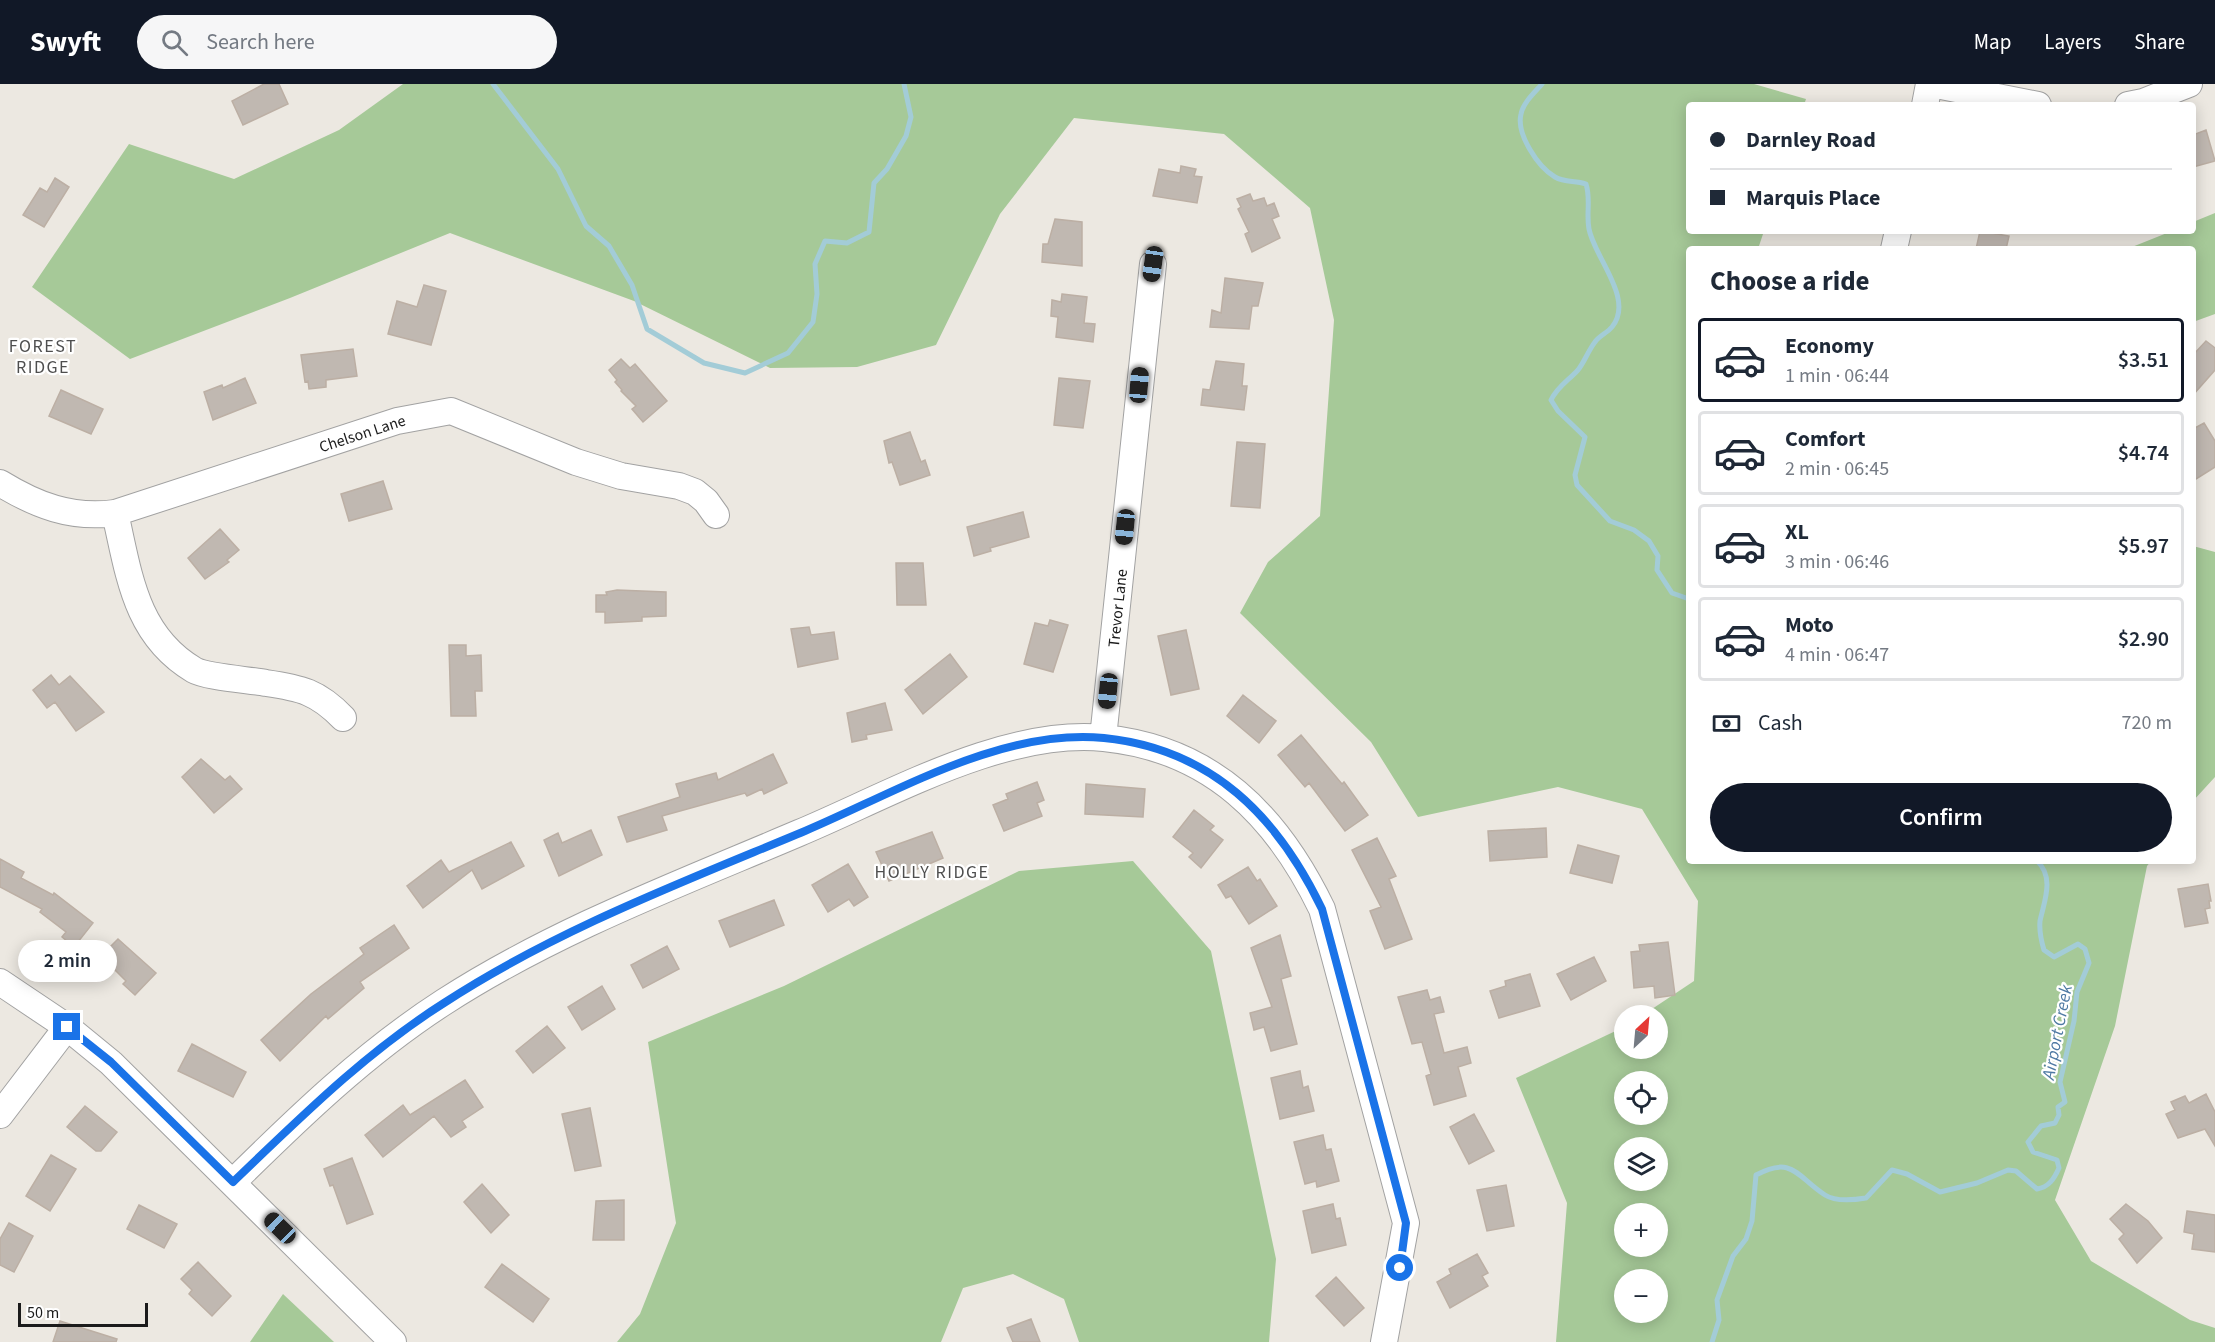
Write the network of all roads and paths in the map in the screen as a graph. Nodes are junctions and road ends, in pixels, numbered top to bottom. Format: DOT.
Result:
graph roads {
  1 [pos="1930,84"];
  2 [pos="2189,84"];
  3 [pos="1925,102"];
  4 [pos="2023,102"];
  5 [pos="2138,102"];
  6 [pos="1153,264"];
  7 [pos="0,483"];
  8 [pos="115,513"];
  9 [pos="716,515"];
  10 [pos="343,718"];
  11 [pos="1103,738"];
  12 [pos="0,982"];
  13 [pos="67,1027"];
  14 [pos="0,1115"];
  15 [pos="233,1182"];
  16 [pos="393,1342"];
  17 [pos="1384,1342"];
  1 -- 3 [label="street"];
  1 -- 4 [label="street"];
  2 -- 5 [label="street"];
  6 -- 11 [label="street, Trevor Lane"];
  7 -- 8 [label="street, Chelson Lane"];
  8 -- 9 [label="street, Chelson Lane"];
  8 -- 10 [label="street"];
  11 -- 15 [label="street"];
  11 -- 17 [label="street"];
  12 -- 13 [label="street"];
  13 -- 14 [label="street"];
  13 -- 15 [label="street"];
  15 -- 16 [label="street"];
}
